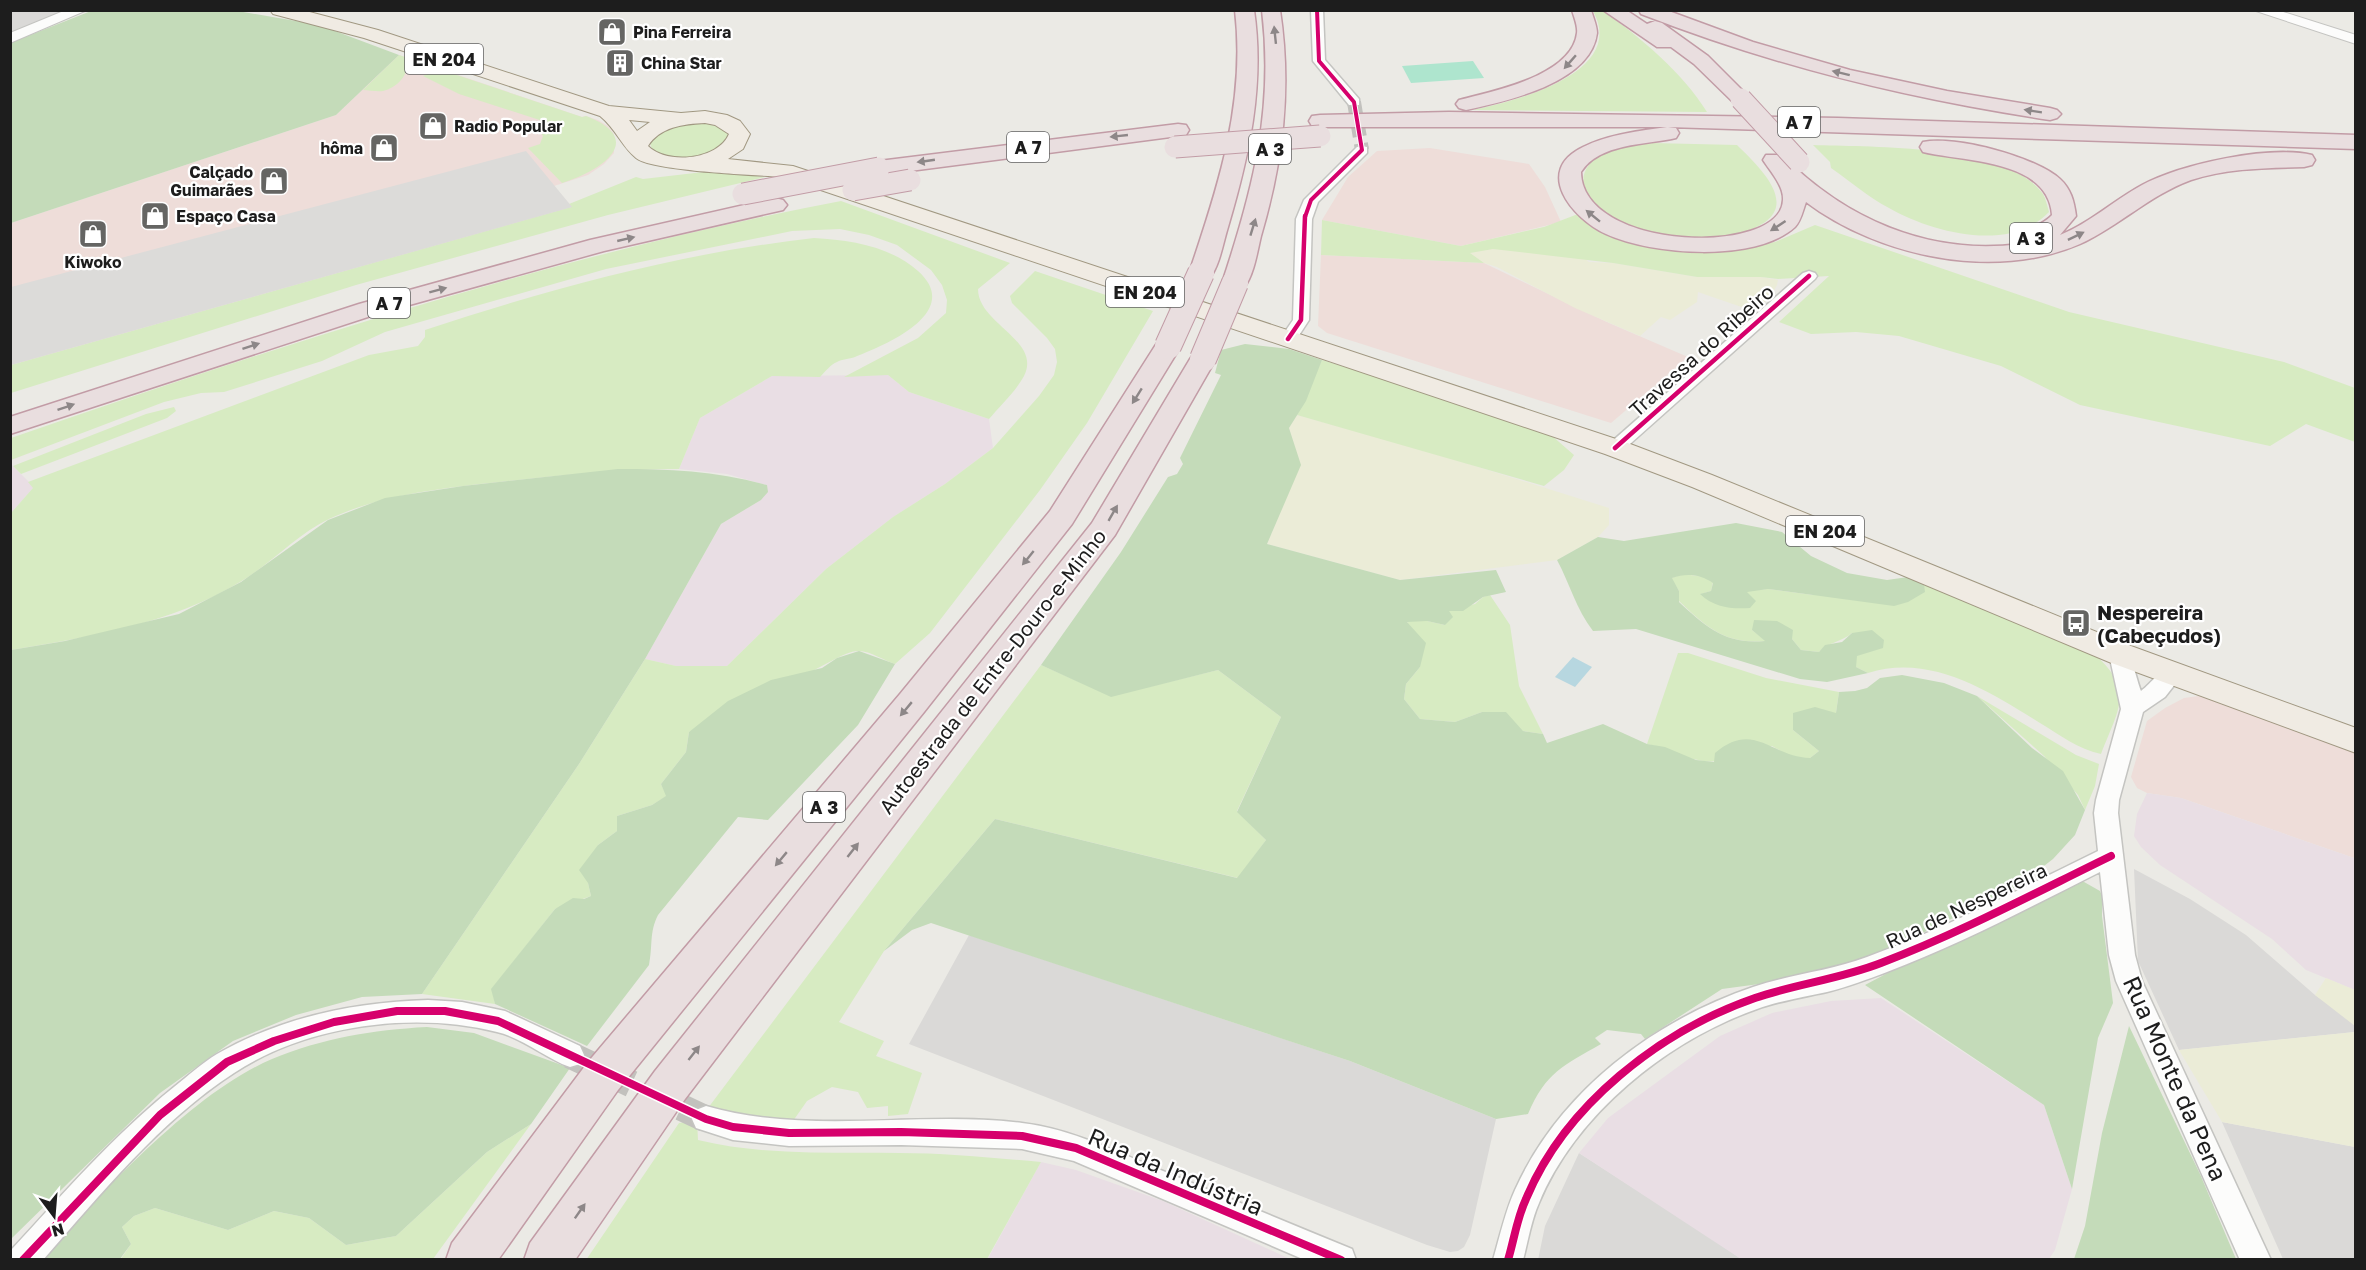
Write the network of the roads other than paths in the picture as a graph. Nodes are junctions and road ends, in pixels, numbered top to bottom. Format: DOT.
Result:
graph roads {
  1 [pos="80,10"];
  2 [pos="279,10"];
  3 [pos="1244,10"];
  4 [pos="1271,10"];
  5 [pos="1317,10"];
  6 [pos="1581,10"];
  7 [pos="1612,10"];
  8 [pos="1627,10"];
  9 [pos="1648,10"];
  10 [pos="2260,10"];
  11 [pos="10,39"];
  12 [pos="2355,40"];
  13 [pos="1730,98"];
  14 [pos="1354,102"];
  15 [pos="607,112"];
  16 [pos="681,119"];
  17 [pos="1320,128"];
  18 [pos="1682,131"];
  19 [pos="1176,138"];
  20 [pos="1883,138"];
  21 [pos="2278,139"];
  22 [pos="739,140"];
  23 [pos="2355,142"];
  24 [pos="638,145"];
  25 [pos="1362,150"];
  26 [pos="2355,157"];
  27 [pos="1774,160"];
  28 [pos="693,162"];
  29 [pos="785,171"];
  30 [pos="1809,276"];
  31 [pos="1288,339"];
  32 [pos="10,406"];
  33 [pos="10,426"];
  34 [pos="1615,448"];
  35 [pos="2120,654"];
  36 [pos="2172,674"];
  37 [pos="2133,707"];
  38 [pos="2355,741"];
  39 [pos="2111,856"];
  40 [pos="570,1055"];
  41 [pos="706,1119"];
  42 [pos="23,1260"];
  43 [pos="469,1260"];
  44 [pos="547,1260"];
  45 [pos="1341,1260"];
  46 [pos="1508,1260"];
  47 [pos="2256,1260"];
  1 -- 11 [label="street"];
  2 -- 15 [label="main road, EN 204"];
  3 -- 43 [label="highway, Autoestrada de Entre-Douro-e-Minho / A 3, one-way, bridge"];
  44 -- 4 [label="highway, Autoestrada de Entre-Douro-e-Minho / A 3, one-way, bridge"];
  5 -- 14 [label="street"];
  6 -- 17 [label="highway, one-way"];
  7 -- 13 [label="highway, A 7"];
  8 -- 13 [label="highway"];
  21 -- 9 [label="highway, one-way"];
  10 -- 12 [label="street"];
  13 -- 20 [label="highway, A 3, bridge"];
  13 -- 27 [label="highway, A 7"];
  15 -- 16 [label="main road"];
  15 -- 24 [label="main road"];
  16 -- 22 [label="main road, EN 204"];
  16 -- 24 [label="main road, EN 204"];
  17 -- 18 [label="highway, A 7"];
  17 -- 19 [label="highway, A 7, bridge"];
  17 -- 21 [label="highway, A 7"];
  18 -- 20 [label="highway, A 7"];
  27 -- 18 [label="highway, one-way"];
  19 -- 32 [label="highway, A 7, one-way, bridge"];
  33 -- 19 [label="highway, A 7, one-way, bridge"];
  20 -- 26 [label="highway, A 7"];
  21 -- 23 [label="highway, A 7"];
  22 -- 28 [label="main road, EN 204"];
  22 -- 29 [label="main road, EN 204"];
  24 -- 28 [label="main road, EN 204"];
  25 -- 31 [label="street"];
  27 -- 26 [label="highway, A 7, one-way"];
  28 -- 29 [label="main road, EN 204"];
  29 -- 31 [label="main road, EN 204"];
  30 -- 34 [label="street, Travessa do Ribeiro"];
  31 -- 34 [label="main road, EN 204"];
  34 -- 35 [label="main road, EN 204"];
  35 -- 36 [label="main road, EN 204"];
  35 -- 37 [label="street"];
  36 -- 37 [label="street"];
  36 -- 38 [label="main road, EN 204"];
  37 -- 39 [label="street"];
  39 -- 46 [label="street, Rua de Nespereira"];
  39 -- 47 [label="street, Rua Monte da Pena"];
  40 -- 42 [label="street"];
  41 -- 45 [label="street, Rua da Indústria"];
}
